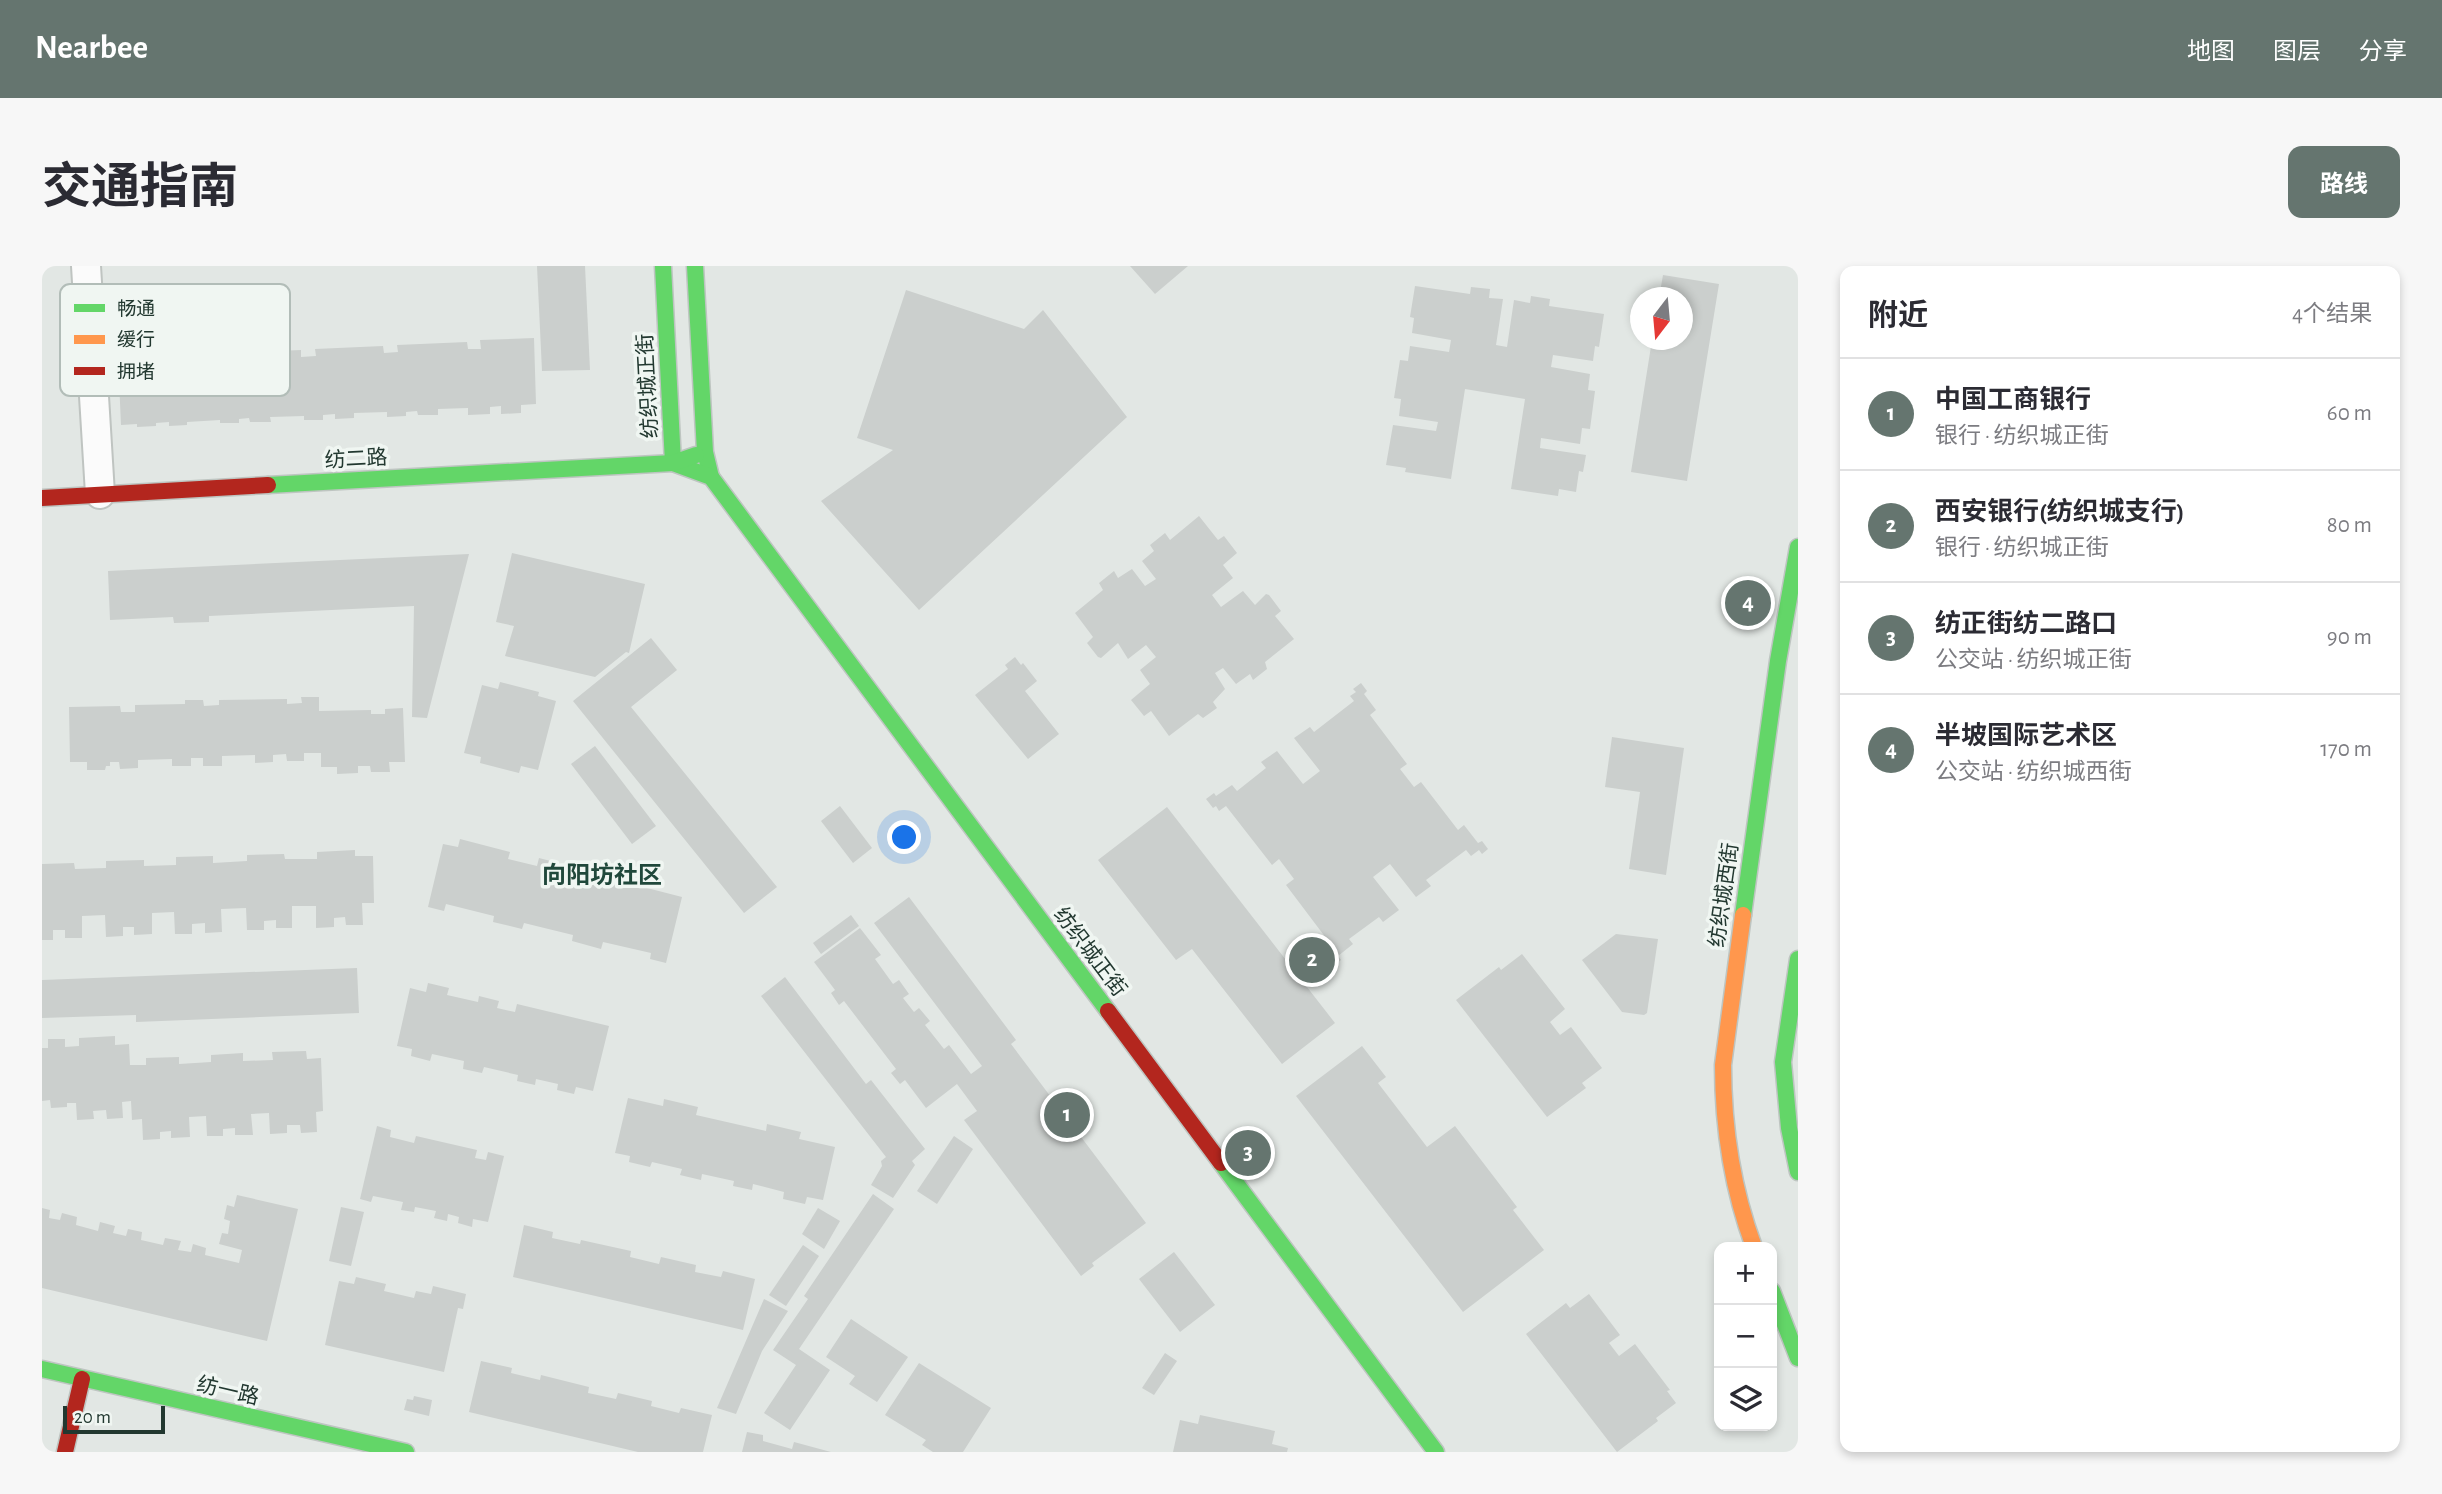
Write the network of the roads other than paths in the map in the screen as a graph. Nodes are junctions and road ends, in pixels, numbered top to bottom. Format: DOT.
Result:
graph roads {
  1 [pos="86,266"];
  2 [pos="663,266"];
  3 [pos="695,266"];
  4 [pos="87,284"];
  5 [pos="94,396"];
  6 [pos="705,452"];
  7 [pos="673,463"];
  8 [pos="711,477"];
  9 [pos="100,494"];
  10 [pos="42,498"];
  11 [pos="1798,547"];
  12 [pos="1798,959"];
  13 [pos="1798,1172"];
  14 [pos="1753,1242"];
  15 [pos="1777,1304"];
  16 [pos="1798,1358"];
  17 [pos="42,1369"];
  18 [pos="82,1379"];
  19 [pos="65,1452"];
  20 [pos="406,1452"];
  21 [pos="1436,1452"];
  1 -- 4 [label="street"];
  2 -- 7 [label="street, 纺织城正街"];
  3 -- 6 [label="street, 纺织城正街"];
  5 -- 9 [label="street"];
  6 -- 7 [label="street"];
  6 -- 8 [label="street, 纺织城正街"];
  7 -- 8 [label="street, 纺织城正街"];
  7 -- 9 [label="street, 纺二路"];
  8 -- 21 [label="street, 纺织城正街"];
  9 -- 10 [label="street, 纺二路"];
  11 -- 14 [label="street, 纺织城西街"];
  12 -- 13 [label="street"];
  15 -- 16 [label="street"];
  17 -- 18 [label="street, 纺一路"];
  18 -- 19 [label="street"];
  18 -- 20 [label="street, 纺一路"];
}
